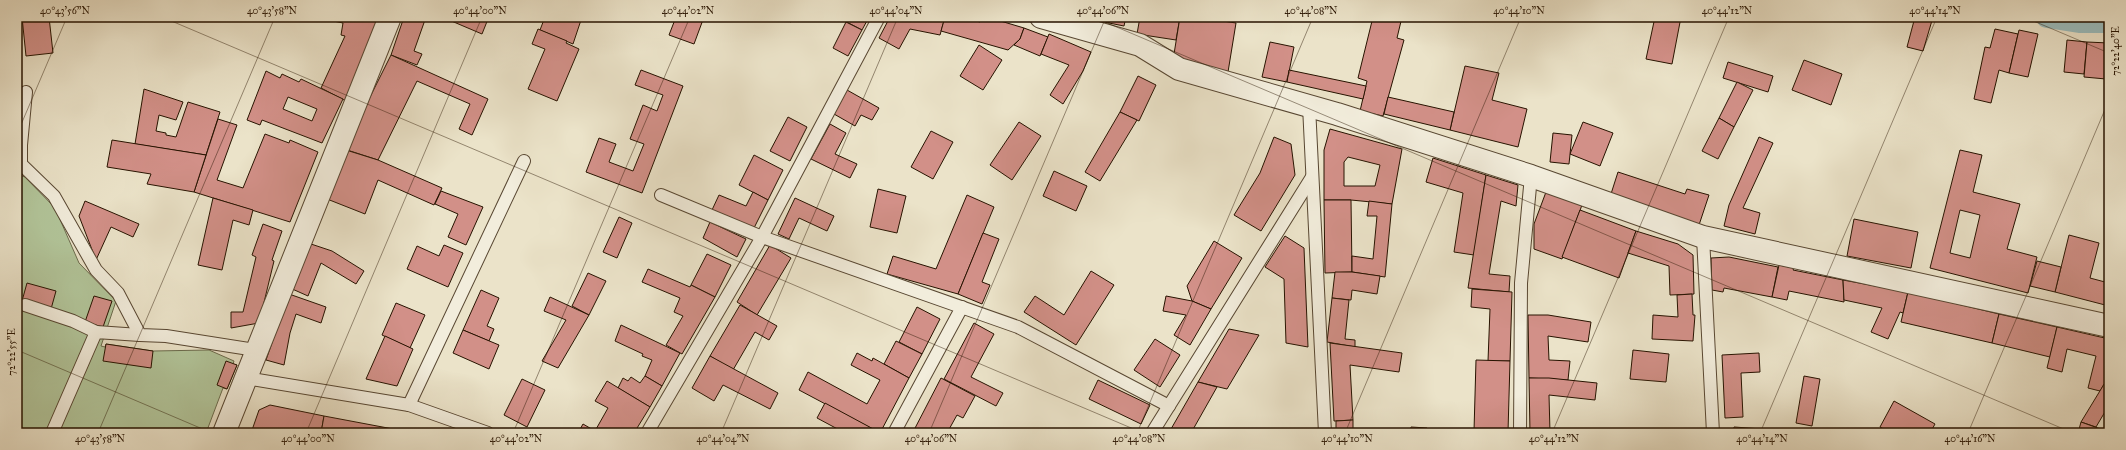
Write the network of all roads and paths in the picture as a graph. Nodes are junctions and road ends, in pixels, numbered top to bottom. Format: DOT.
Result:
graph roads {
  1 [pos="390,17"];
  2 [pos="879,17"];
  3 [pos="1041,17"];
  4 [pos="26,92"];
  5 [pos="1309,106"];
  6 [pos="524,161"];
  7 [pos="1531,176"];
  8 [pos="1312,177"];
  9 [pos="660,195"];
  10 [pos="762,237"];
  11 [pos="1703,237"];
  12 [pos="25,305"];
  13 [pos="962,307"];
  14 [pos="2109,326"];
  15 [pos="96,332"];
  16 [pos="140,335"];
  17 [pos="256,350"];
  18 [pos="246,378"];
  19 [pos="410,405"];
  20 [pos="1169,406"];
  21 [pos="52,433"];
  22 [pos="224,433"];
  23 [pos="488,433"];
  24 [pos="648,433"];
  25 [pos="894,433"];
  26 [pos="1152,433"];
  27 [pos="1325,433"];
  28 [pos="1520,433"];
  29 [pos="1713,433"];
  1 -- 17 [label="street"];
  2 -- 10 [label="lane"];
  3 -- 5 [label="street"];
  4 -- 16 [label="lane"];
  5 -- 7 [label="street"];
  5 -- 8 [label="lane"];
  6 -- 19 [label="lane"];
  7 -- 11 [label="street"];
  7 -- 28 [label="lane"];
  8 -- 20 [label="lane"];
  8 -- 27 [label="lane"];
  9 -- 10 [label="lane"];
  10 -- 13 [label="lane"];
  10 -- 24 [label="lane"];
  11 -- 14 [label="street"];
  11 -- 29 [label="lane"];
  12 -- 15 [label="lane"];
  13 -- 20 [label="lane"];
  13 -- 25 [label="lane"];
  15 -- 16 [label="lane"];
  15 -- 21 [label="lane"];
  16 -- 17 [label="lane"];
  17 -- 18 [label="street"];
  18 -- 19 [label="lane"];
  18 -- 22 [label="street"];
  19 -- 23 [label="lane"];
  20 -- 26 [label="lane"];
}
